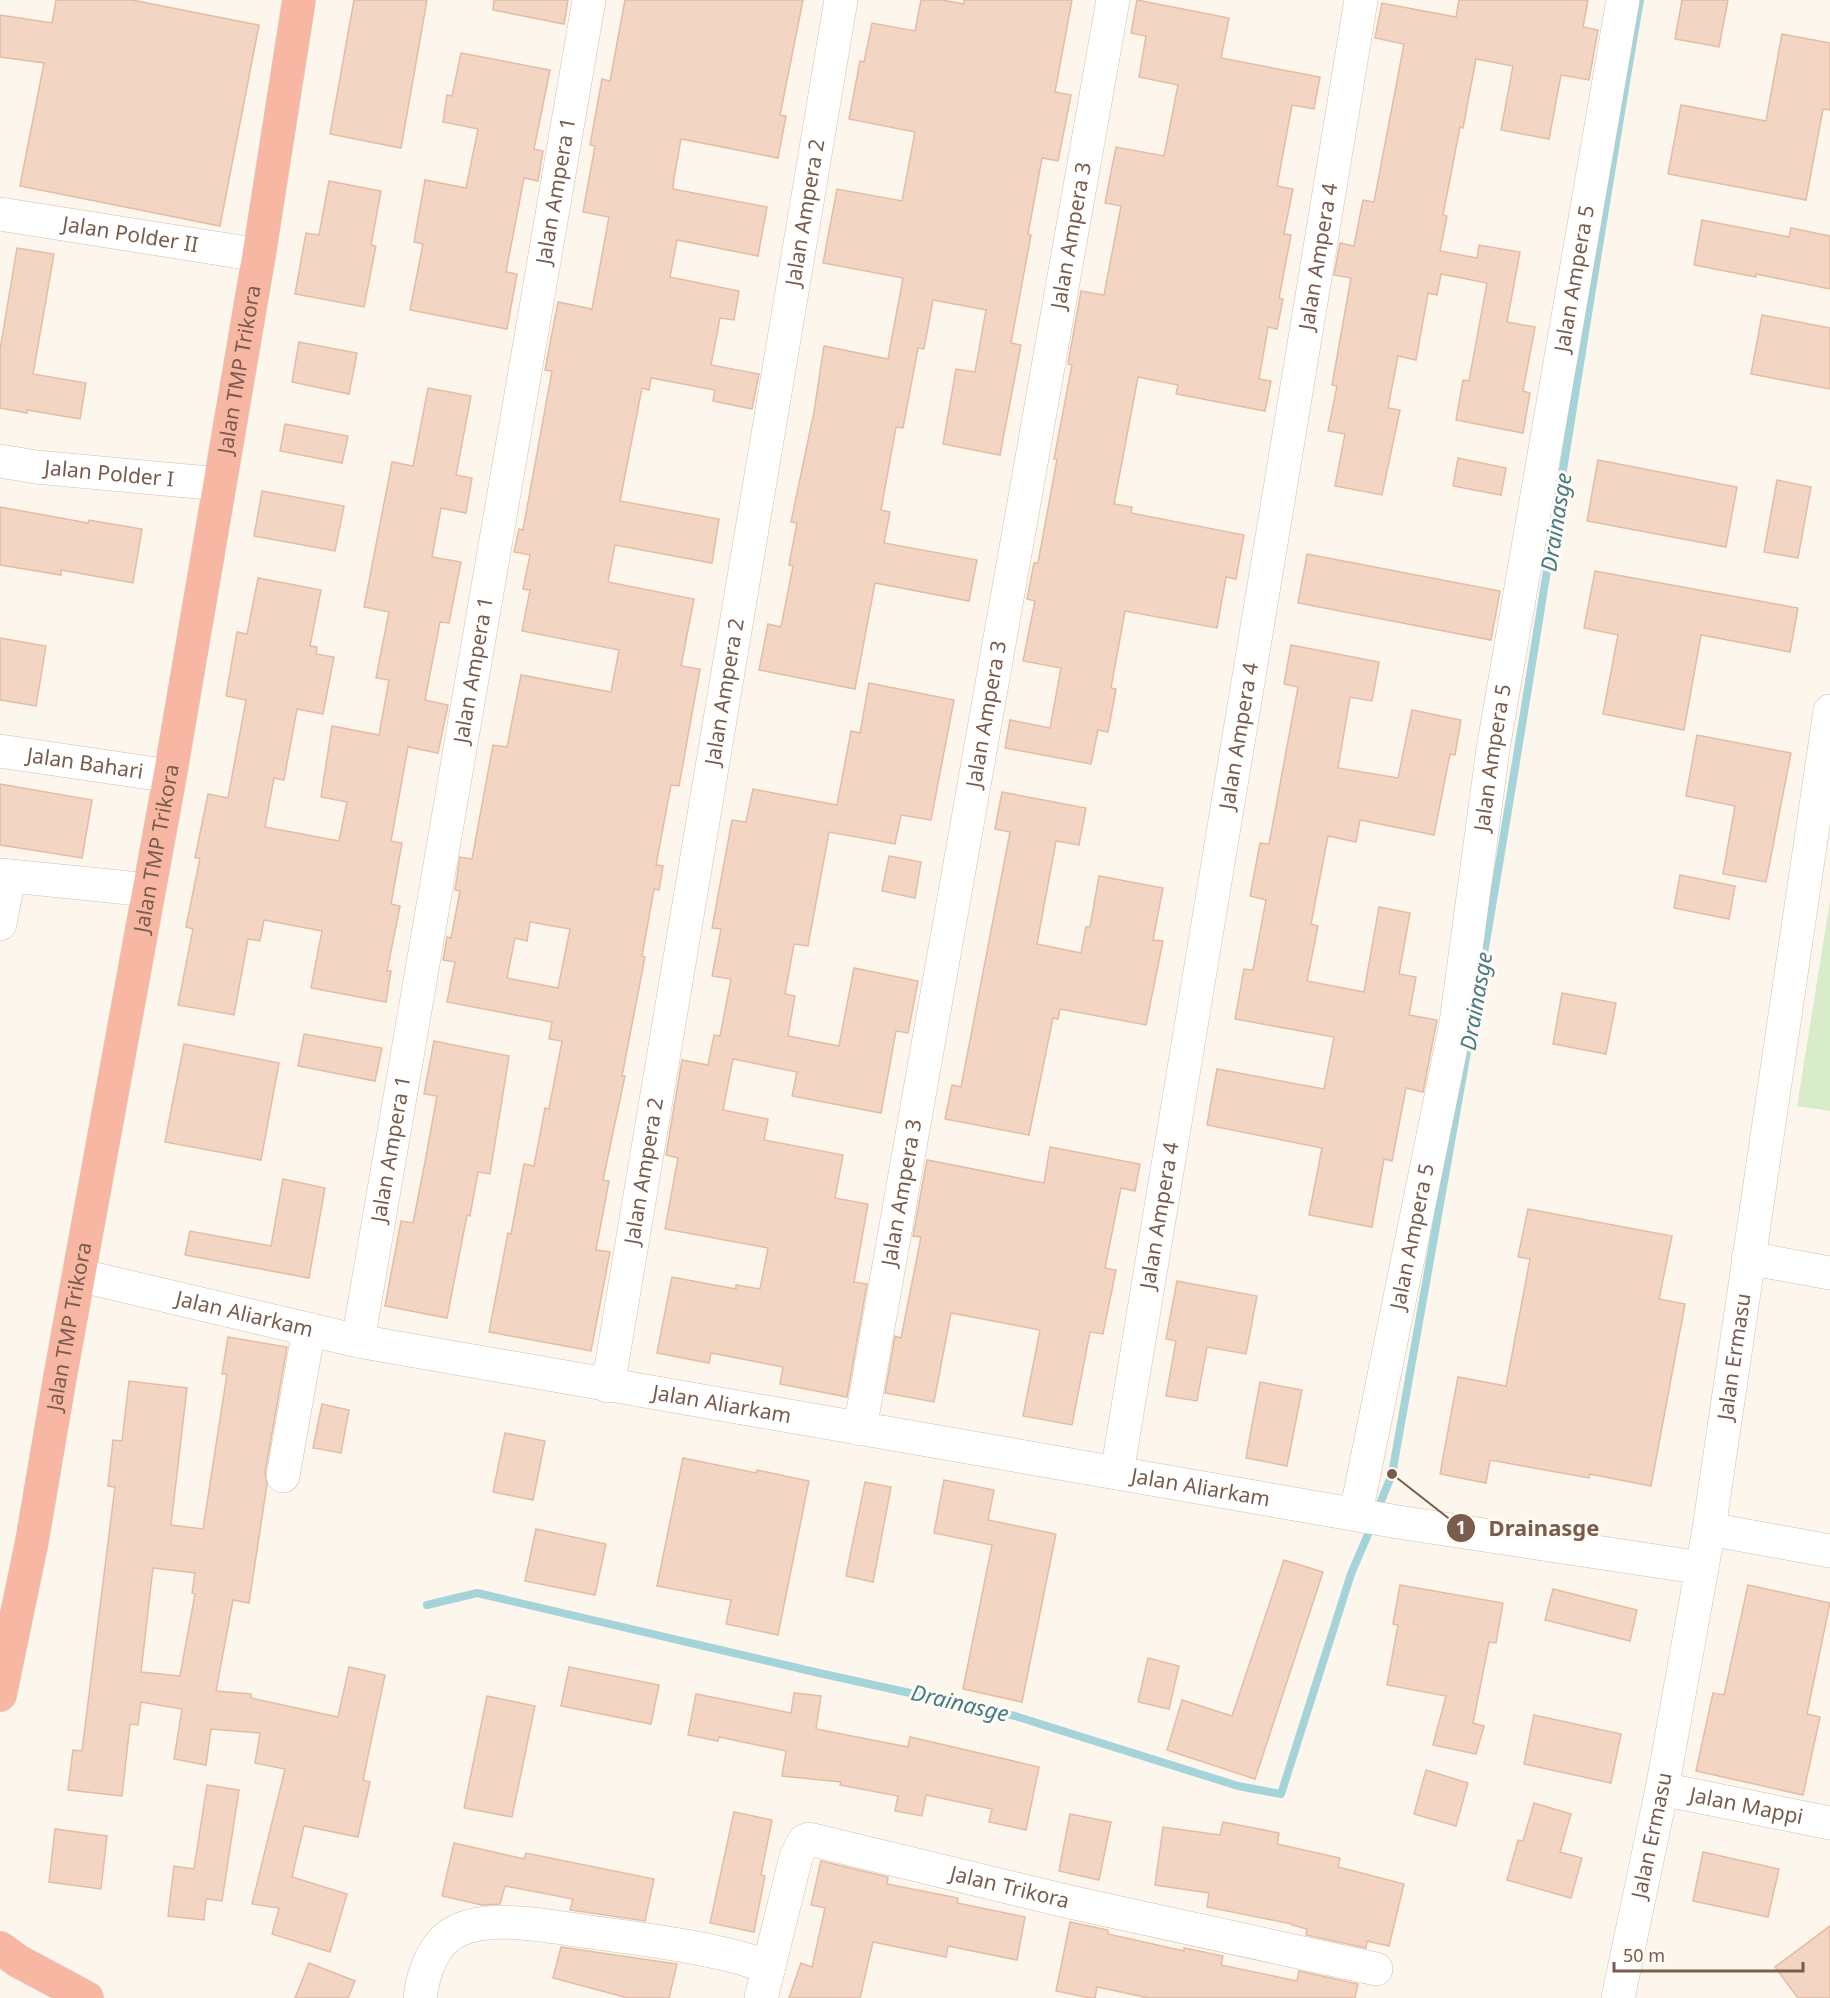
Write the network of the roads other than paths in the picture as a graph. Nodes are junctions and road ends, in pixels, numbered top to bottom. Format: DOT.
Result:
graph roads {
  1 [pos="299,0"];
  2 [pos="589,0"];
  3 [pos="841,0"];
  4 [pos="1113,0"];
  5 [pos="1361,0"];
  6 [pos="1623,0"];
  7 [pos="0,214"];
  8 [pos="259,255"];
  9 [pos="0,461"];
  10 [pos="219,484"];
  11 [pos="1830,711"];
  12 [pos="0,752"];
  13 [pos="170,776"];
  14 [pos="4,875"];
  15 [pos="149,890"];
  16 [pos="0,924"];
  17 [pos="1748,1258"];
  18 [pos="1830,1273"];
  19 [pos="78,1275"];
  20 [pos="309,1329"];
  21 [pos="358,1341"];
  22 [pos="608,1386"];
  23 [pos="860,1429"];
  24 [pos="1117,1473"];
  25 [pos="283,1476"];
  26 [pos="1374,1517"];
  27 [pos="1709,1529"];
  28 [pos="1830,1551"];
  29 [pos="1702,1568"];
  30 [pos="0,1695"];
  31 [pos="1662,1789"];
  32 [pos="1830,1823"];
  33 [pos="0,1948"];
  34 [pos="769,1967"];
  35 [pos="1376,1969"];
  36 [pos="87,1998"];
  37 [pos="420,1998"];
  38 [pos="761,1998"];
  39 [pos="1618,1998"];
  1 -- 8 [label="highway, Jalan TMP Trikora"];
  2 -- 21 [label="street, Jalan Ampera 1"];
  3 -- 22 [label="street, Jalan Ampera 2"];
  4 -- 23 [label="street, Jalan Ampera 3"];
  5 -- 24 [label="street, Jalan Ampera 4"];
  6 -- 26 [label="street, Jalan Ampera 5"];
  7 -- 8 [label="street, Jalan Polder II"];
  8 -- 10 [label="highway, Jalan TMP Trikora"];
  9 -- 10 [label="street, Jalan Polder I"];
  10 -- 13 [label="highway, Jalan TMP Trikora"];
  11 -- 17 [label="street, Jalan Ermasu"];
  12 -- 13 [label="street, Jalan Bahari"];
  13 -- 15 [label="highway, Jalan TMP Trikora"];
  14 -- 15 [label="street"];
  14 -- 16 [label="street"];
  15 -- 19 [label="highway, Jalan TMP Trikora"];
  17 -- 18 [label="street"];
  17 -- 27 [label="street, Jalan Ermasu"];
  19 -- 20 [label="street, Jalan Aliarkam"];
  19 -- 30 [label="highway, Jalan TMP Trikora"];
  20 -- 21 [label="street, Jalan Aliarkam"];
  20 -- 25 [label="street"];
  21 -- 22 [label="street, Jalan Aliarkam"];
  22 -- 23 [label="street, Jalan Aliarkam"];
  23 -- 24 [label="street, Jalan Aliarkam"];
  24 -- 26 [label="street, Jalan Aliarkam"];
  26 -- 29 [label="street, Jalan Aliarkam"];
  27 -- 28 [label="street"];
  27 -- 29 [label="street, Jalan Ermasu"];
  29 -- 31 [label="street, Jalan Ermasu"];
  31 -- 32 [label="street, Jalan Mappi"];
  31 -- 39 [label="street, Jalan Ermasu"];
  33 -- 36 [label="highway"];
  34 -- 35 [label="street, Jalan Trikora"];
  34 -- 37 [label="street"];
  34 -- 38 [label="street, Jalan Trikora"];
}
